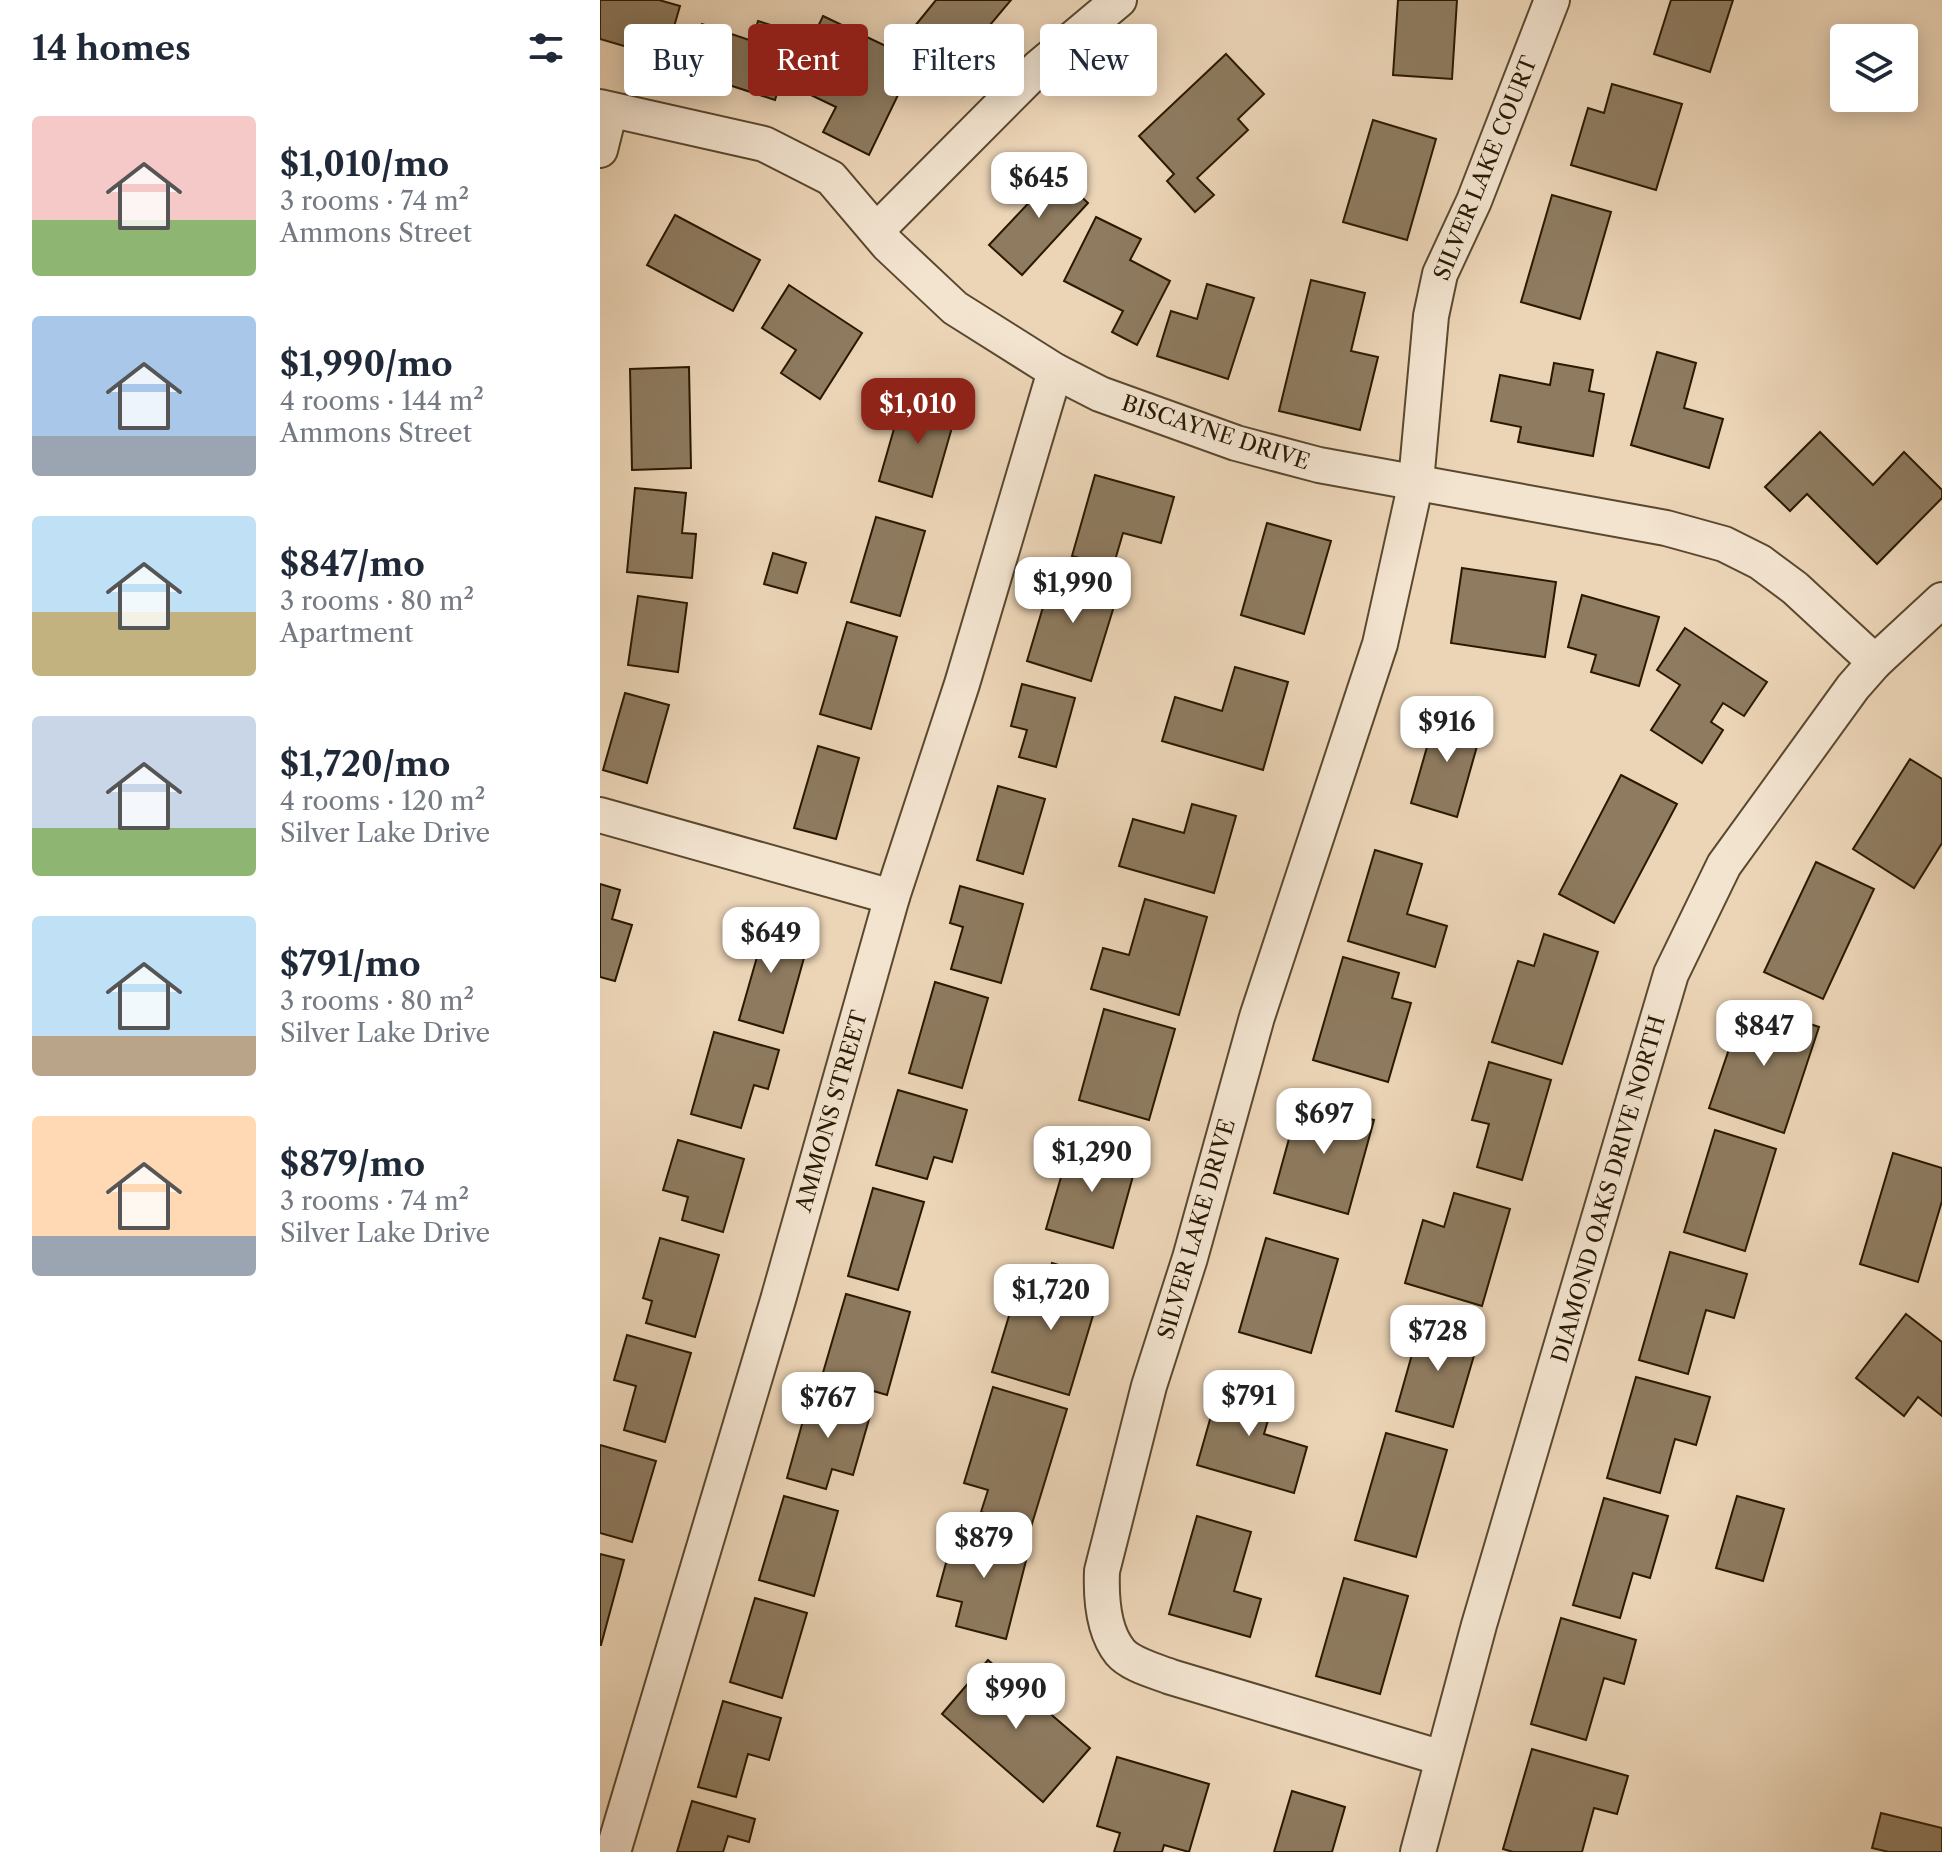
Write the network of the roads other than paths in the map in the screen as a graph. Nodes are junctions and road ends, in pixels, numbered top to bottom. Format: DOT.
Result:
graph roads {
  1 [pos="1119,0"];
  2 [pos="1552,0"];
  3 [pos="605,108"];
  4 [pos="600,150"];
  5 [pos="877,230"];
  6 [pos="1055,371"];
  7 [pos="1416,482"];
  8 [pos="1942,600"];
  9 [pos="1875,662"];
  10 [pos="600,815"];
  11 [pos="892,897"];
  12 [pos="1442,1758"];
  13 [pos="613,1852"];
  14 [pos="1418,1852"];
  1 -- 5 [label="street"];
  2 -- 7 [label="street, SILVER LAKE COURT"];
  3 -- 4 [label="street"];
  3 -- 5 [label="street, BISCAYNE DRIVE"];
  5 -- 6 [label="street, BISCAYNE DRIVE"];
  6 -- 7 [label="street, BISCAYNE DRIVE"];
  6 -- 11 [label="street, AMMONS STREET"];
  7 -- 9 [label="street, BISCAYNE DRIVE"];
  7 -- 12 [label="street, SILVER LAKE DRIVE"];
  8 -- 9 [label="street, DIAMOND OAKS DRIVE NORTH"];
  9 -- 12 [label="street, DIAMOND OAKS DRIVE NORTH"];
  10 -- 11 [label="street"];
  11 -- 13 [label="street, AMMONS STREET"];
  12 -- 14 [label="street, DIAMOND OAKS DRIVE NORTH"];
}
